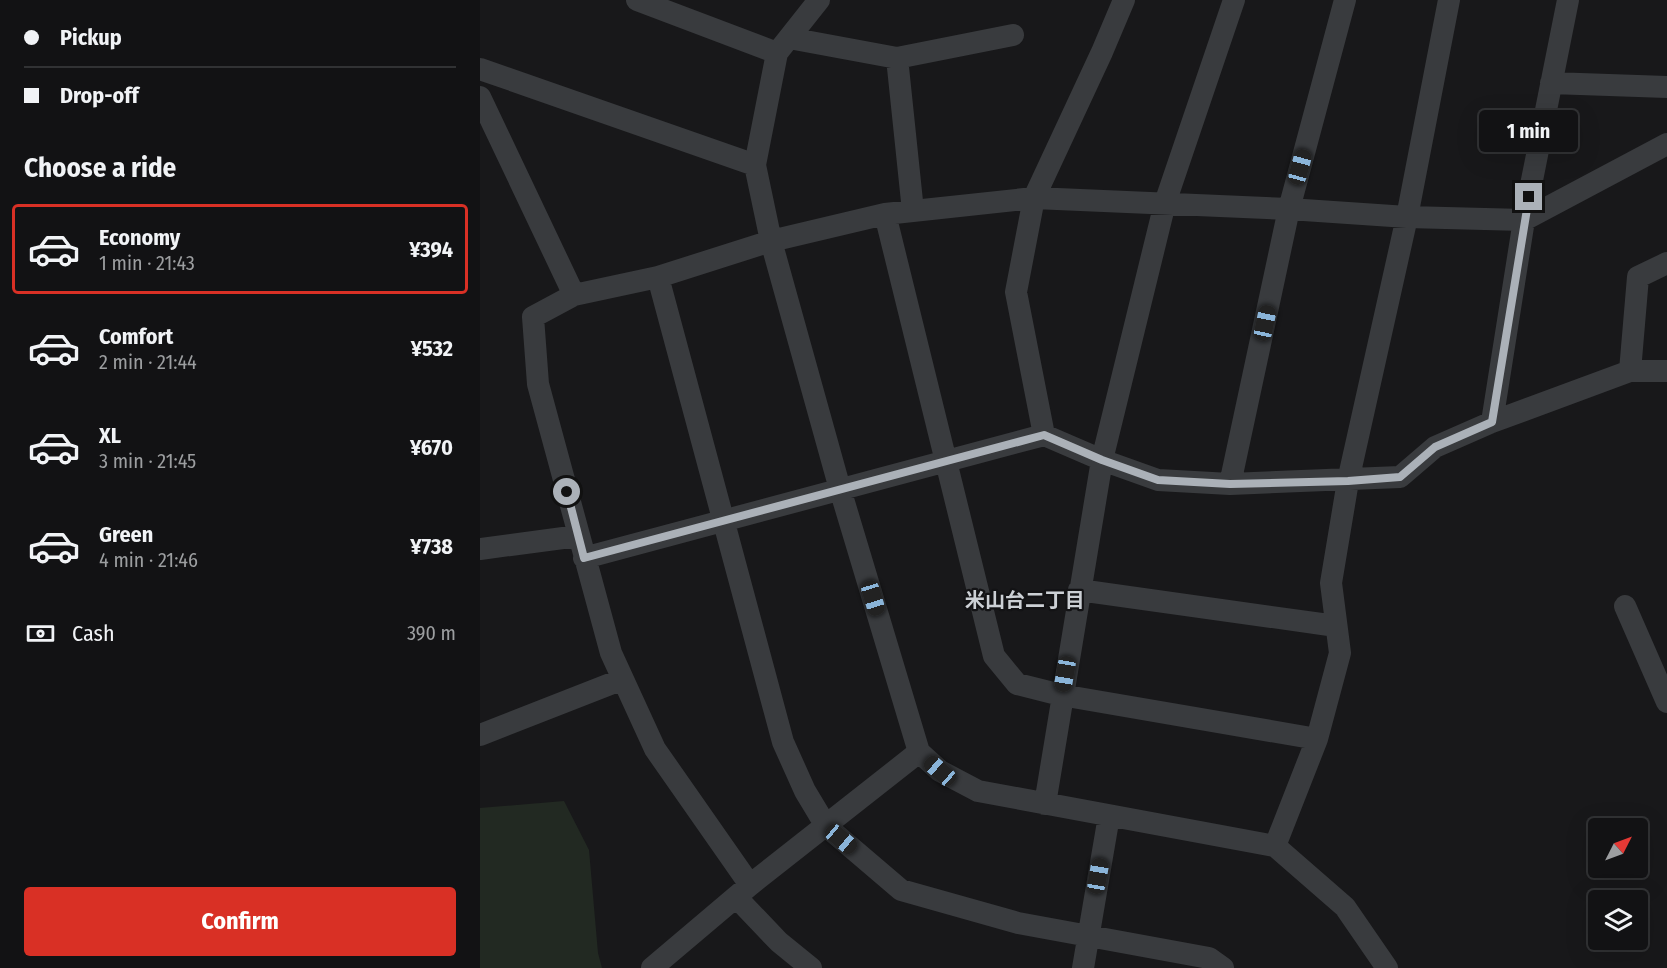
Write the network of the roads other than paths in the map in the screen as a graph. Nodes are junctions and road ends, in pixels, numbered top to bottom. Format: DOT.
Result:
graph roads {
  1 [pos="637,0"];
  2 [pos="819,0"];
  3 [pos="1124,0"];
  4 [pos="1234,0"];
  5 [pos="1346,0"];
  6 [pos="1449,0"];
  7 [pos="1568,0"];
  8 [pos="1012,35"];
  9 [pos="783,45"];
  10 [pos="897,58"];
  11 [pos="480,69"];
  12 [pos="1551,83"];
  13 [pos="1667,87"];
  14 [pos="480,97"];
  15 [pos="1667,144"];
  16 [pos="755,165"];
  17 [pos="1034,198"];
  18 [pos="1165,203"];
  19 [pos="1289,209"];
  20 [pos="913,211"];
  21 [pos="885,214"];
  22 [pos="1407,217"];
  23 [pos="1524,220"];
  24 [pos="771,241"];
  25 [pos="1667,263"];
  26 [pos="657,277"];
  27 [pos="574,295"];
  28 [pos="1630,371"];
  29 [pos="1667,371"];
  30 [pos="1492,422"];
  31 [pos="1044,435"];
  32 [pos="1102,460"];
  33 [pos="946,462"];
  34 [pos="1348,481"];
  35 [pos="1230,484"];
  36 [pos="840,489"];
  37 [pos="723,520"];
  38 [pos="578,536"];
  39 [pos="480,549"];
  40 [pos="584,558"];
  41 [pos="1079,590"];
  42 [pos="1625,606"];
  43 [pos="1336,626"];
  44 [pos="623,679"];
  45 [pos="1061,695"];
  46 [pos="1667,702"];
  47 [pos="480,735"];
  48 [pos="1317,739"];
  49 [pos="919,752"];
  50 [pos="1045,804"];
  51 [pos="1109,816"];
  52 [pos="826,826"];
  53 [pos="1275,846"];
  54 [pos="743,891"];
  55 [pos="1088,936"];
  56 [pos="652,968"];
  57 [pos="811,968"];
  58 [pos="1083,968"];
  59 [pos="1223,968"];
  60 [pos="1388,968"];
  1 -- 9 [label="street"];
  2 -- 9 [label="street"];
  3 -- 17 [label="street"];
  4 -- 18 [label="street"];
  5 -- 19 [label="street"];
  6 -- 22 [label="street"];
  7 -- 12 [label="street"];
  8 -- 10 [label="street"];
  9 -- 10 [label="street"];
  9 -- 16 [label="street"];
  10 -- 20 [label="street"];
  11 -- 16 [label="street"];
  12 -- 13 [label="street"];
  12 -- 23 [label="street"];
  14 -- 27 [label="street"];
  15 -- 23 [label="street"];
  16 -- 24 [label="street"];
  17 -- 18 [label="street"];
  17 -- 20 [label="street"];
  17 -- 31 [label="street"];
  18 -- 19 [label="street"];
  18 -- 32 [label="street"];
  19 -- 22 [label="street"];
  19 -- 35 [label="street"];
  20 -- 21 [label="street"];
  21 -- 24 [label="street"];
  21 -- 33 [label="street"];
  22 -- 23 [label="street"];
  22 -- 34 [label="street"];
  23 -- 30 [label="street"];
  24 -- 26 [label="street"];
  24 -- 36 [label="street"];
  25 -- 28 [label="street"];
  26 -- 27 [label="street"];
  26 -- 37 [label="street"];
  27 -- 38 [label="street"];
  28 -- 29 [label="street"];
  28 -- 30 [label="street"];
  30 -- 34 [label="street"];
  31 -- 32 [label="street"];
  31 -- 33 [label="street"];
  32 -- 35 [label="street"];
  32 -- 41 [label="street"];
  33 -- 36 [label="street"];
  33 -- 45 [label="street"];
  34 -- 35 [label="street"];
  34 -- 43 [label="street"];
  36 -- 37 [label="street"];
  36 -- 49 [label="street"];
  37 -- 40 [label="street"];
  37 -- 52 [label="street"];
  38 -- 39 [label="street"];
  38 -- 40 [label="street"];
  40 -- 44 [label="street"];
  41 -- 43 [label="street"];
  41 -- 45 [label="street"];
  42 -- 46 [label="street"];
  43 -- 48 [label="street"];
  44 -- 47 [label="street"];
  44 -- 54 [label="street"];
  45 -- 48 [label="street"];
  45 -- 50 [label="street"];
  48 -- 53 [label="street"];
  49 -- 50 [label="street"];
  49 -- 52 [label="street"];
  50 -- 51 [label="street"];
  51 -- 53 [label="street"];
  51 -- 55 [label="street"];
  52 -- 54 [label="street"];
  52 -- 55 [label="street"];
  53 -- 60 [label="street"];
  54 -- 56 [label="street"];
  54 -- 57 [label="street"];
  55 -- 58 [label="street"];
  55 -- 59 [label="street"];
}
